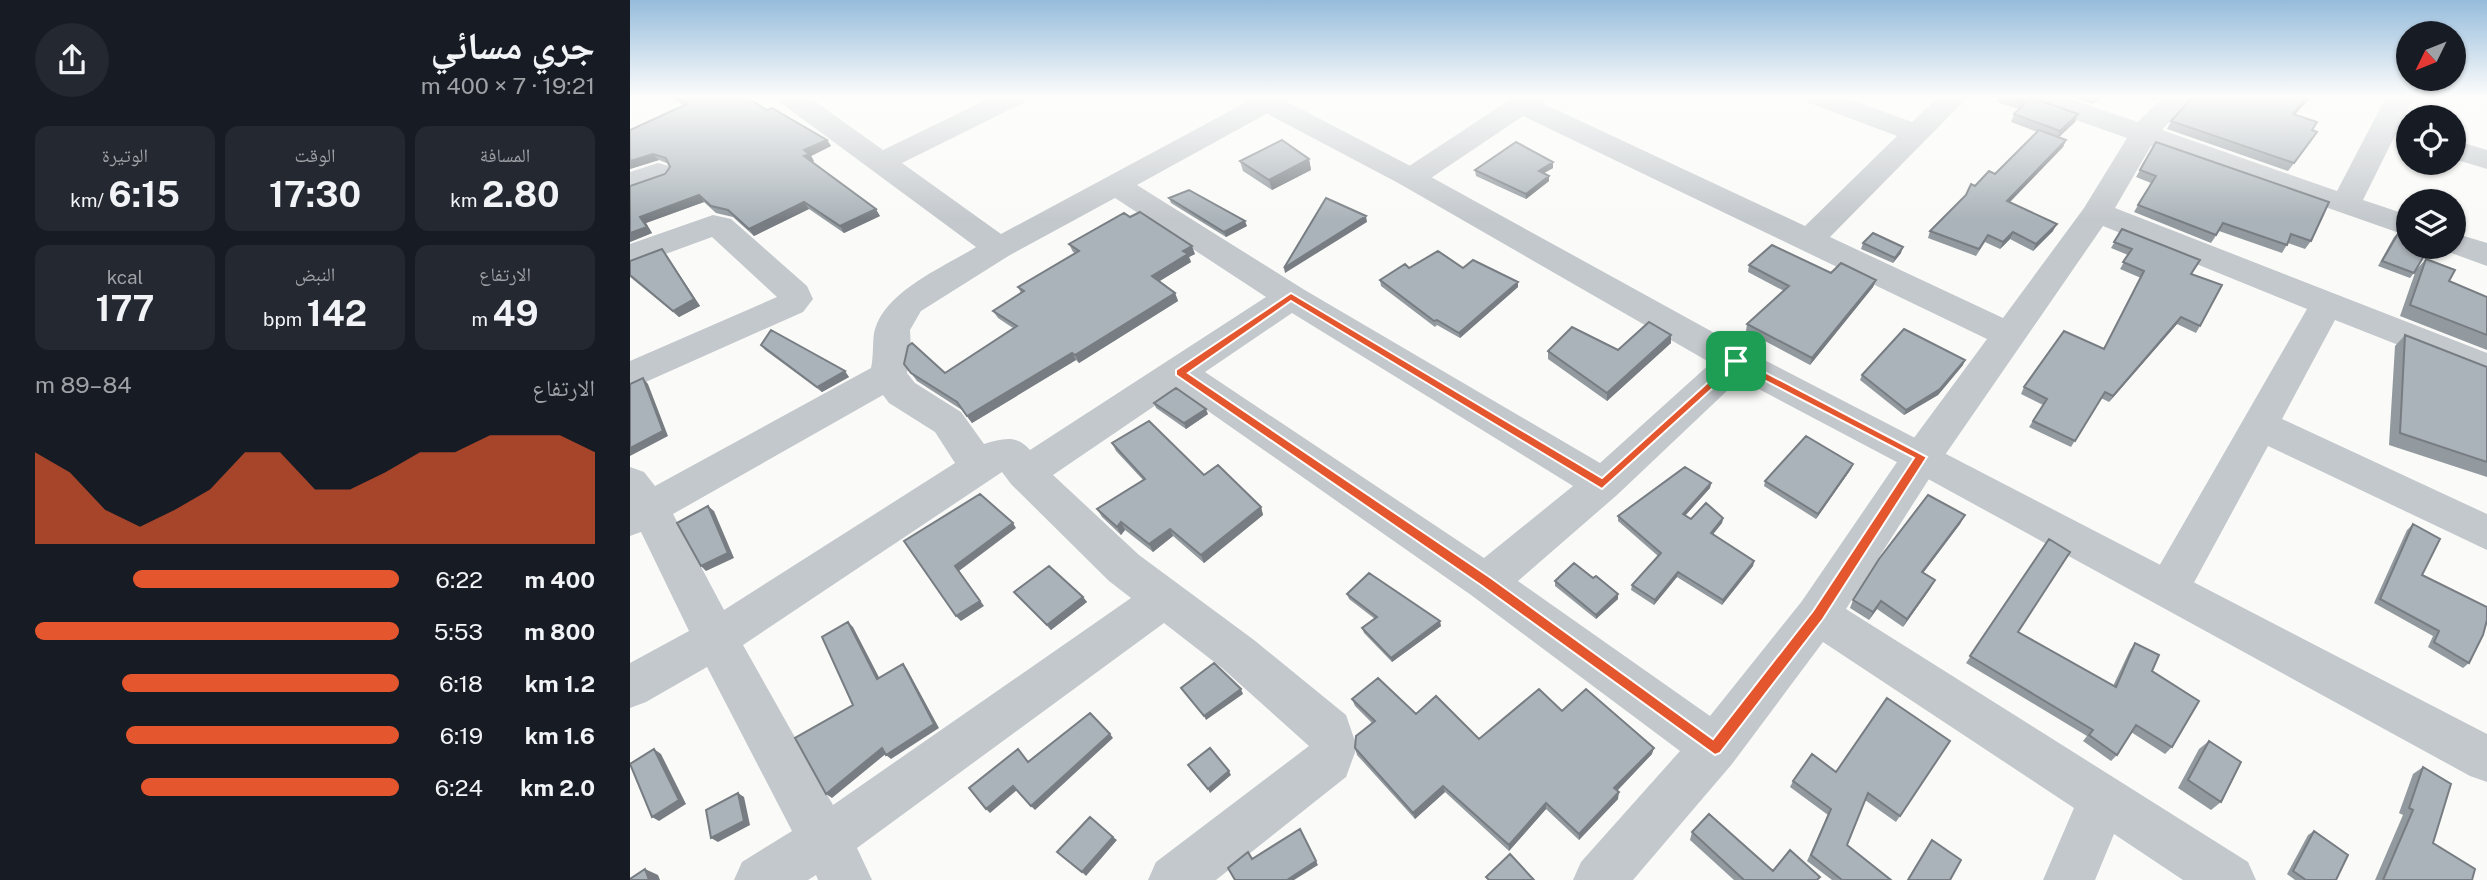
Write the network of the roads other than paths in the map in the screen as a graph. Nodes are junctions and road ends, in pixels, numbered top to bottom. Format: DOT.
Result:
graph roads {
  1 [pos="848,138"];
  2 [pos="920,138"];
  3 [pos="1197,138"];
  4 [pos="1338,138"];
  5 [pos="1469,138"];
  6 [pos="1604,138"];
  7 [pos="1915,138"];
  8 [pos="2141,138"];
  9 [pos="2162,138"];
  10 [pos="2390,138"];
  11 [pos="2466,153"];
  12 [pos="2487,160"];
  13 [pos="881,162"];
  14 [pos="1410,178"];
  15 [pos="1116,185"];
  16 [pos="2346,203"];
  17 [pos="2097,212"];
  18 [pos="2396,222"];
  19 [pos="1810,239"];
  20 [pos="999,247"];
  21 [pos="2466,247"];
  22 [pos="2487,255"];
  23 [pos="630,256"];
  24 [pos="1291,297"];
  25 [pos="2327,304"];
  26 [pos="2007,334"];
  27 [pos="1736,361"];
  28 [pos="2487,367"];
  29 [pos="1180,373"];
  30 [pos="888,375"];
  31 [pos="630,376"];
  32 [pos="2260,425"];
  33 [pos="1922,457"];
  34 [pos="979,467"];
  35 [pos="1025,473"];
  36 [pos="1602,484"];
  37 [pos="637,504"];
  38 [pos="2487,533"];
  39 [pos="1486,582"];
  40 [pos="2169,588"];
  41 [pos="1165,598"];
  42 [pos="1818,615"];
  43 [pos="716,639"];
  44 [pos="630,687"];
  45 [pos="1715,748"];
  46 [pos="2487,759"];
  47 [pos="2105,799"];
  48 [pos="835,861"];
  49 [pos="760,880"];
  50 [pos="1174,880"];
  51 [pos="1599,880"];
  52 [pos="2069,880"];
  53 [pos="2230,880"];
  1 -- 13 [label="street"];
  2 -- 13 [label="street"];
  3 -- 15 [label="street"];
  4 -- 14 [label="street"];
  5 -- 14 [label="street"];
  6 -- 19 [label="street"];
  7 -- 19 [label="street"];
  8 -- 17 [label="street"];
  9 -- 16 [label="street"];
  10 -- 16 [label="street"];
  11 -- 12 [label="street"];
  13 -- 20 [label="street"];
  14 -- 27 [label="street"];
  15 -- 20 [label="street"];
  15 -- 24 [label="street"];
  16 -- 18 [label="street"];
  17 -- 25 [label="street"];
  17 -- 26 [label="street"];
  19 -- 26 [label="street"];
  20 -- 30 [label="street"];
  21 -- 22 [label="street"];
  23 -- 31 [label="street"];
  24 -- 29 [label="street"];
  24 -- 36 [label="street"];
  25 -- 28 [label="street"];
  25 -- 32 [label="street"];
  26 -- 33 [label="street"];
  27 -- 33 [label="street"];
  27 -- 36 [label="street"];
  29 -- 35 [label="street"];
  29 -- 39 [label="street"];
  30 -- 34 [label="street"];
  30 -- 37 [label="street"];
  32 -- 38 [label="street"];
  32 -- 40 [label="street"];
  33 -- 40 [label="street"];
  33 -- 42 [label="street"];
  34 -- 35 [label="street"];
  34 -- 43 [label="street"];
  35 -- 41 [label="street"];
  36 -- 39 [label="street"];
  37 -- 43 [label="street"];
  39 -- 45 [label="street"];
  40 -- 46 [label="street"];
  41 -- 48 [label="street"];
  41 -- 50 [label="street"];
  42 -- 45 [label="street"];
  42 -- 47 [label="street"];
  43 -- 44 [label="street"];
  43 -- 48 [label="street"];
  45 -- 51 [label="street"];
  47 -- 52 [label="street"];
  47 -- 53 [label="street"];
  48 -- 49 [label="street"];
}
